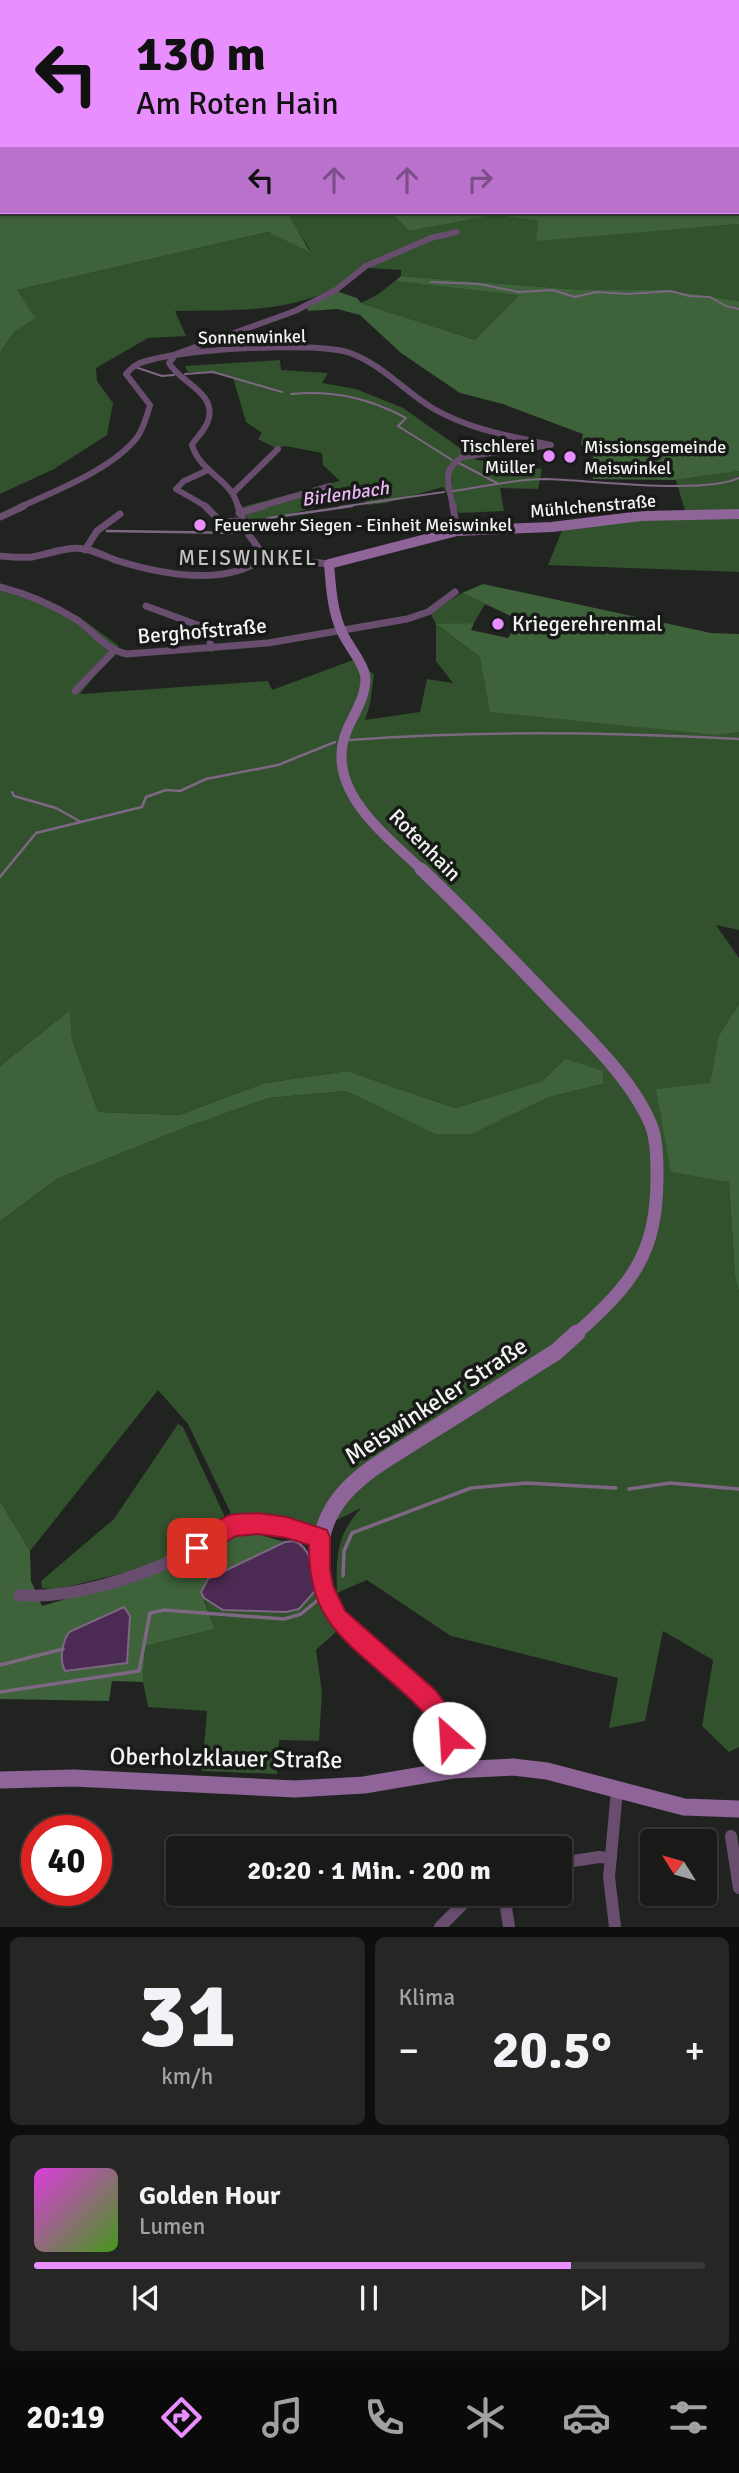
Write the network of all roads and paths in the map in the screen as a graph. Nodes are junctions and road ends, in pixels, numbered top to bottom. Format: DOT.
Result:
graph roads {
  1 [pos="457,232"];
  2 [pos="176,354"];
  3 [pos="278,449"];
  4 [pos="206,471"];
  5 [pos="330,486"];
  6 [pos="233,493"];
  7 [pos="120,514"];
  8 [pos="739,514"];
  9 [pos="0,517"];
  10 [pos="241,517"];
  11 [pos="457,531"];
  12 [pos="85,550"];
  13 [pos="0,556"];
  14 [pos="265,557"];
  15 [pos="329,564"];
  16 [pos="0,587"];
  17 [pos="456,592"];
  18 [pos="146,606"];
  19 [pos="341,631"];
  20 [pos="211,648"];
  21 [pos="113,652"];
  22 [pos="75,691"];
  23 [pos="639,1102"];
  24 [pos="320,1538"];
  25 [pos="19,1595"];
  26 [pos="453,1770"];
  27 [pos="0,1780"];
  28 [pos="617,1790"];
  29 [pos="739,1810"];
  30 [pos="731,1836"];
  31 [pos="611,1858"];
  32 [pos="572,1861"];
  33 [pos="739,1888"];
  34 [pos="461,1906"];
  35 [pos="506,1906"];
  36 [pos="440,1927"];
  37 [pos="509,1927"];
  38 [pos="615,1927"];
  1 -- 2 [label="street"];
  2 -- 4 [label="street"];
  2 -- 9 [label="street"];
  2 -- 11 [label="street, Sonnenwinkel"];
  3 -- 6 [label="street"];
  4 -- 6 [label="street"];
  4 -- 10 [label="street"];
  5 -- 10 [label="street"];
  6 -- 10 [label="street"];
  7 -- 12 [label="street"];
  8 -- 11 [label="street, Mühlchenstraße"];
  10 -- 14 [label="street"];
  11 -- 15 [label="street, Mühlchenstraße"];
  12 -- 13 [label="street"];
  12 -- 14 [label="street"];
  14 -- 15 [label="street"];
  15 -- 19 [label="street, Rotenhain"];
  16 -- 21 [label="street, Berghofstraße"];
  17 -- 19 [label="street, Berghofstraße"];
  18 -- 20 [label="street"];
  19 -- 20 [label="street, Berghofstraße"];
  19 -- 23 [label="street, Rotenhain"];
  20 -- 21 [label="street, Berghofstraße"];
  21 -- 22 [label="street"];
  23 -- 24 [label="street, Meiswinkeler Straße"];
  24 -- 25 [label="street"];
  24 -- 26 [label="street, Meiswinkeler Straße"];
  26 -- 27 [label="street, Oberholzklauer Straße"];
  26 -- 28 [label="street, Oberholzklauer Straße"];
  28 -- 29 [label="street, Oberholzklauer Straße"];
  28 -- 31 [label="street"];
  30 -- 33 [label="street"];
  31 -- 32 [label="street"];
  31 -- 38 [label="street"];
  34 -- 36 [label="street"];
  35 -- 37 [label="street"];
}
